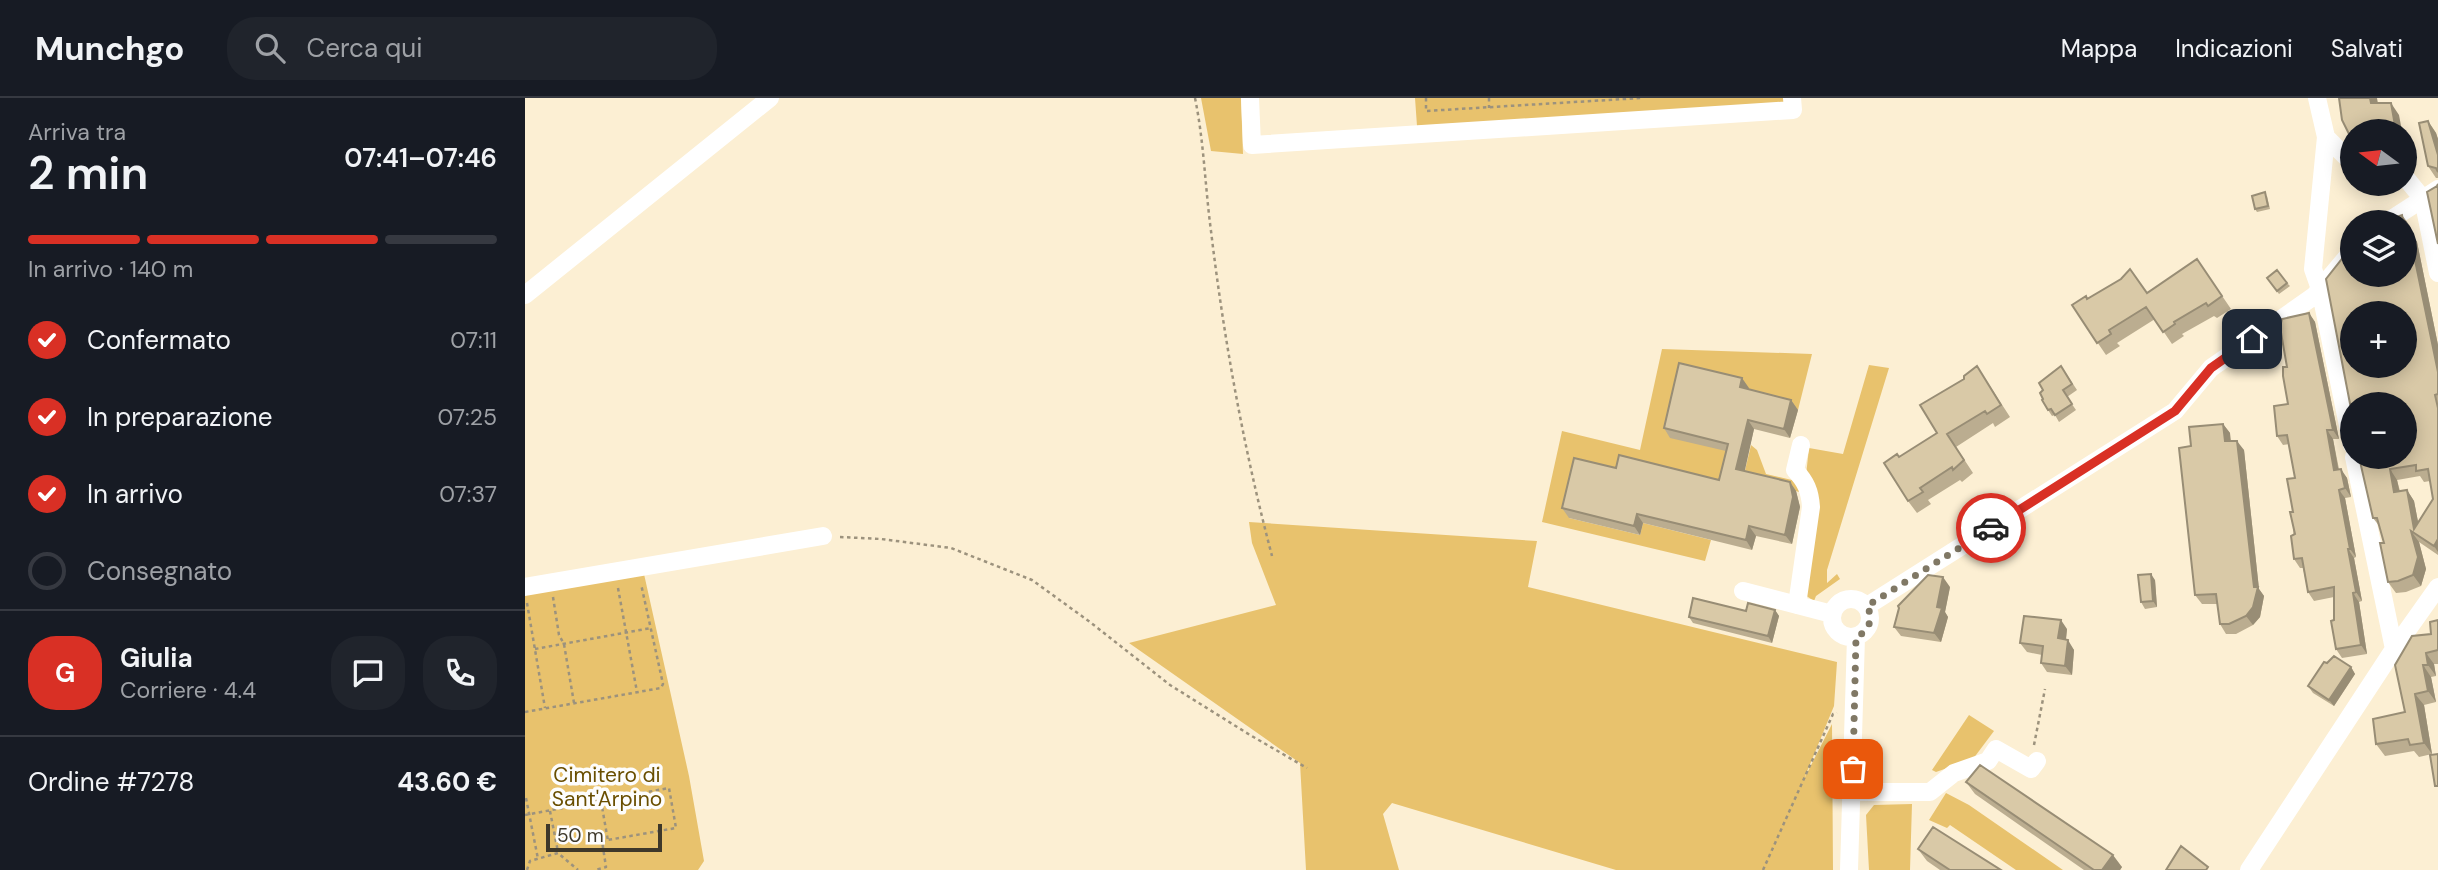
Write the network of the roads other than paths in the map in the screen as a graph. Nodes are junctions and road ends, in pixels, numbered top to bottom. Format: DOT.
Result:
graph roads {
  1 [pos="770,98"];
  2 [pos="1249,98"];
  3 [pos="2317,98"];
  4 [pos="1793,104"];
  5 [pos="2326,137"];
  6 [pos="2340,150"];
  7 [pos="2340,157"];
  8 [pos="2324,169"];
  9 [pos="2430,194"];
  10 [pos="2405,210"];
  11 [pos="2340,265"];
  12 [pos="2438,273"];
  13 [pos="2320,289"];
  14 [pos="525,295"];
  15 [pos="2341,392"];
  16 [pos="1801,445"];
  17 [pos="2356,469"];
  18 [pos="823,536"];
  19 [pos="2438,587"];
  20 [pos="1742,591"];
  21 [pos="526,595"];
  22 [pos="1797,605"];
  23 [pos="1867,606"];
  24 [pos="1832,614"];
  25 [pos="1856,637"];
  26 [pos="2394,649"];
  27 [pos="2037,761"];
  28 [pos="1851,792"];
  29 [pos="1849,870"];
  30 [pos="2249,870"];
  1 -- 14 [label="street"];
  2 -- 4 [label="street"];
  3 -- 5 [label="street"];
  5 -- 6 [label="street"];
  5 -- 8 [label="street"];
  7 -- 8 [label="street"];
  8 -- 13 [label="street"];
  9 -- 10 [label="street"];
  9 -- 12 [label="street"];
  11 -- 13 [label="street"];
  13 -- 15 [label="street"];
  13 -- 23 [label="street"];
  16 -- 22 [label="street"];
  17 -- 26 [label="street"];
  18 -- 21 [label="street"];
  19 -- 26 [label="street"];
  20 -- 22 [label="street"];
  22 -- 24 [label="street"];
  23 -- 24 [label="street"];
  23 -- 25 [label="street"];
  24 -- 25 [label="street"];
  25 -- 28 [label="street"];
  26 -- 30 [label="street"];
  27 -- 28 [label="street"];
  28 -- 29 [label="street"];
}
